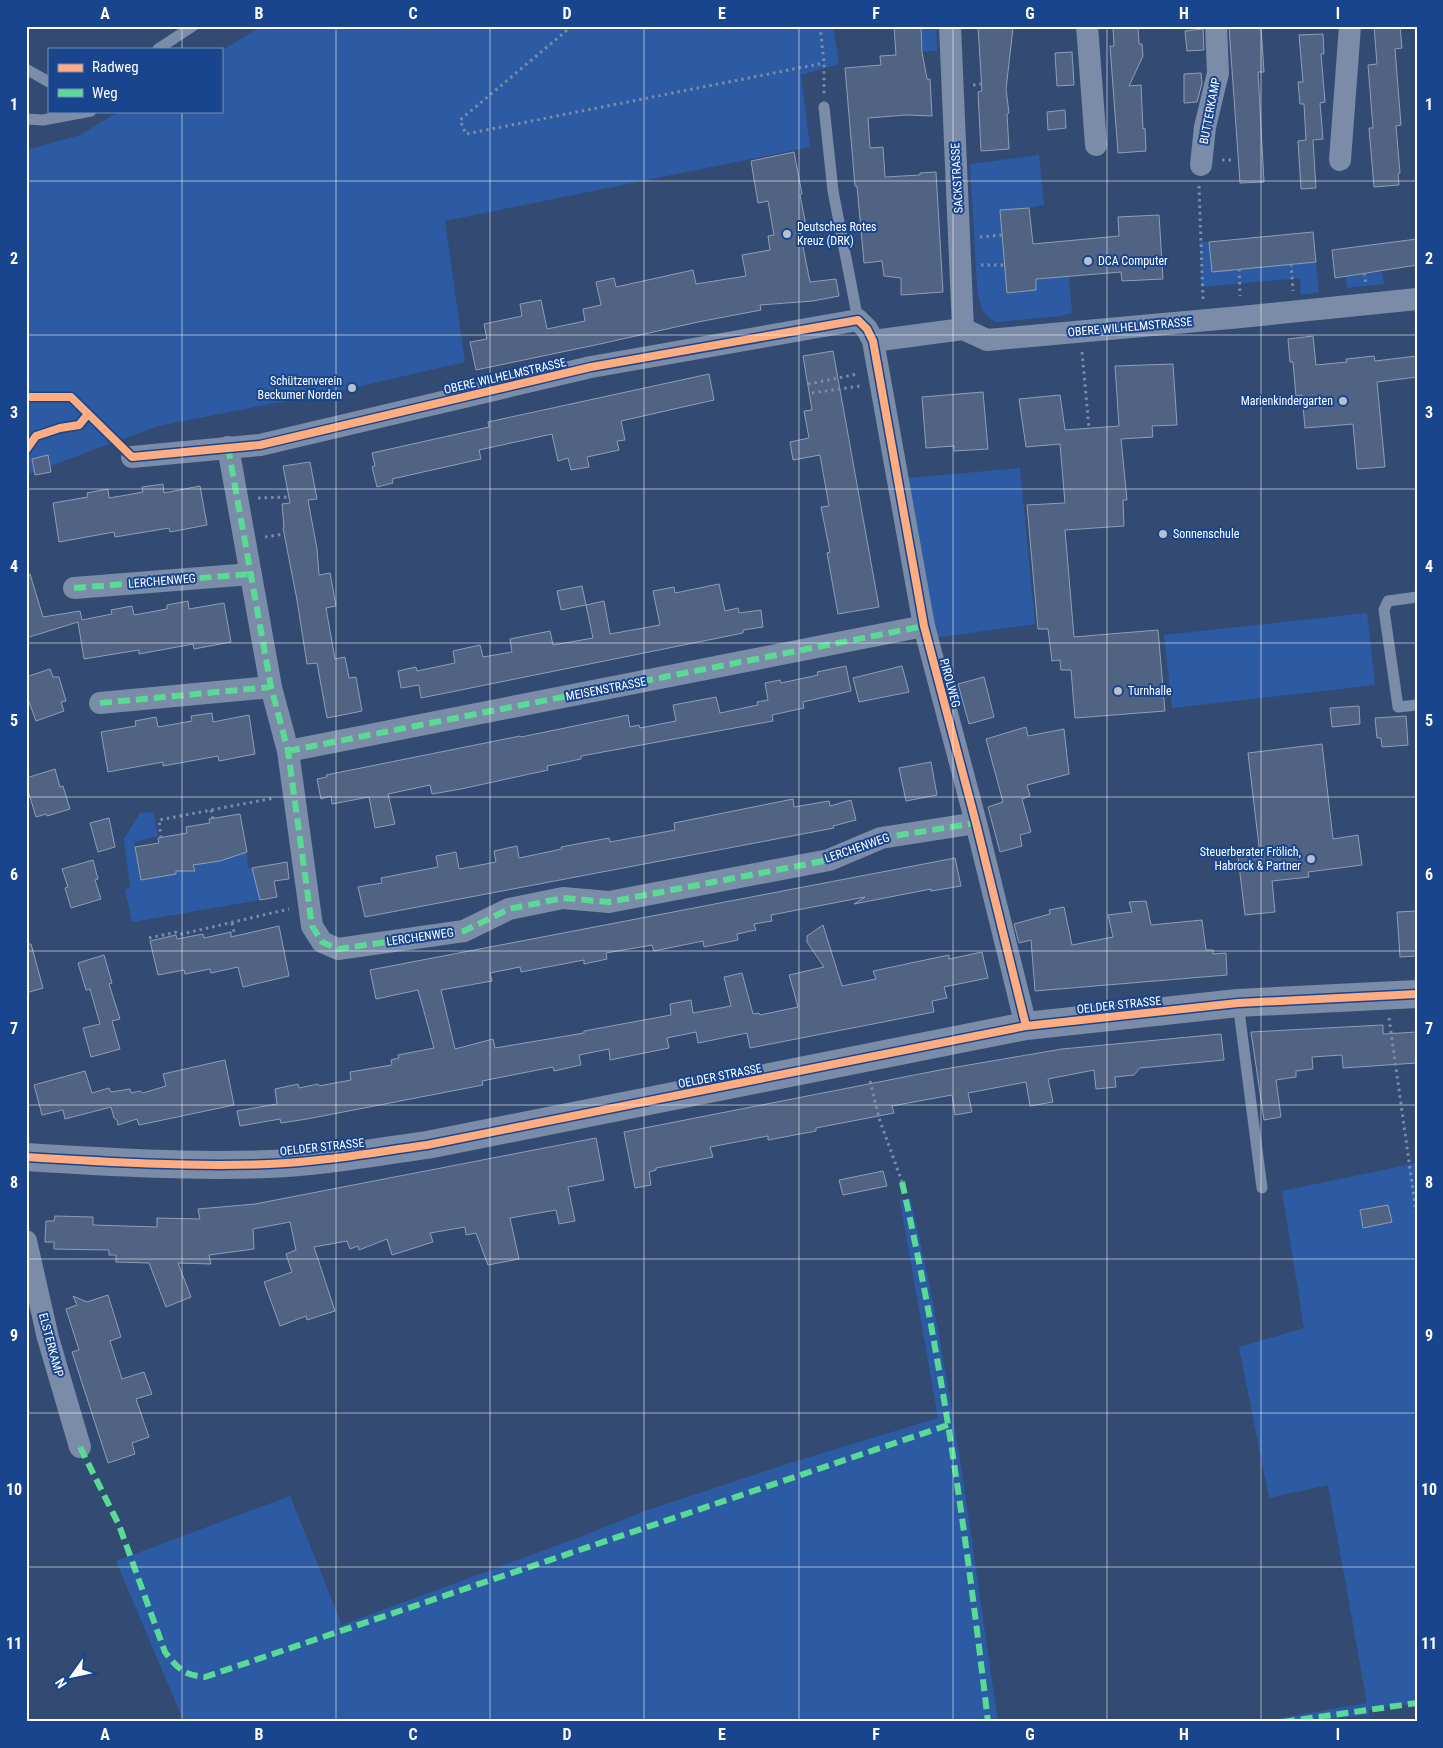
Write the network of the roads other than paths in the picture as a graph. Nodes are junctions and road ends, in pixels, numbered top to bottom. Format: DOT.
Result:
graph roads {
  1 [pos="950,26"];
  2 [pos="1087,26"];
  3 [pos="1216,26"];
  4 [pos="1350,26"];
  5 [pos="192,27"];
  6 [pos="160,48"];
  7 [pos="174,48"];
  8 [pos="26,69"];
  9 [pos="48,81"];
  10 [pos="824,107"];
  11 [pos="86,112"];
  12 [pos="26,119"];
  13 [pos="1096,145"];
  14 [pos="1340,160"];
  15 [pos="1201,165"];
  16 [pos="1417,299"];
  17 [pos="858,320"];
  18 [pos="964,329"];
  19 [pos="873,341"];
  20 [pos="228,447"];
  21 [pos="132,457"];
  22 [pos="251,574"];
  23 [pos="74,588"];
  24 [pos="1417,596"];
  25 [pos="924,626"];
  26 [pos="271,687"];
  27 [pos="100,703"];
  28 [pos="1417,705"];
  29 [pos="288,751"];
  30 [pos="976,823"];
  31 [pos="1417,994"];
  32 [pos="1238,1003"];
  33 [pos="1026,1026"];
  34 [pos="26,1157"];
  35 [pos="1262,1188"];
  36 [pos="26,1241"];
  37 [pos="80,1448"];
  1 -- 18 [label="street, SACKSTRASSE"];
  2 -- 13 [label="street"];
  3 -- 15 [label="street, BUTTERKAMP"];
  4 -- 14 [label="street"];
  5 -- 6 [label="lane"];
  5 -- 7 [label="lane"];
  8 -- 9 [label="lane"];
  10 -- 17 [label="lane"];
  11 -- 12 [label="lane"];
  16 -- 18 [label="street, OBERE WILHELMSTRASSE"];
  17 -- 19 [label="street"];
  17 -- 20 [label="street, OBERE WILHELMSTRASSE"];
  18 -- 19 [label="street"];
  19 -- 25 [label="street, PIROLWEG"];
  20 -- 21 [label="street, OBERE WILHELMSTRASSE"];
  20 -- 22 [label="street, LERCHENWEG"];
  22 -- 23 [label="street, LERCHENWEG"];
  22 -- 26 [label="street, LERCHENWEG"];
  24 -- 28 [label="lane"];
  25 -- 29 [label="street, MEISENSTRASSE"];
  25 -- 30 [label="street, PIROLWEG"];
  26 -- 27 [label="street"];
  26 -- 29 [label="street, LERCHENWEG"];
  29 -- 30 [label="street, LERCHENWEG"];
  30 -- 33 [label="street, PIROLWEG"];
  31 -- 32 [label="street, OELDER STRASSE"];
  32 -- 33 [label="street, OELDER STRASSE"];
  32 -- 35 [label="lane"];
  33 -- 34 [label="street, OELDER STRASSE"];
  36 -- 37 [label="street, ELSTERKAMP"];
}
